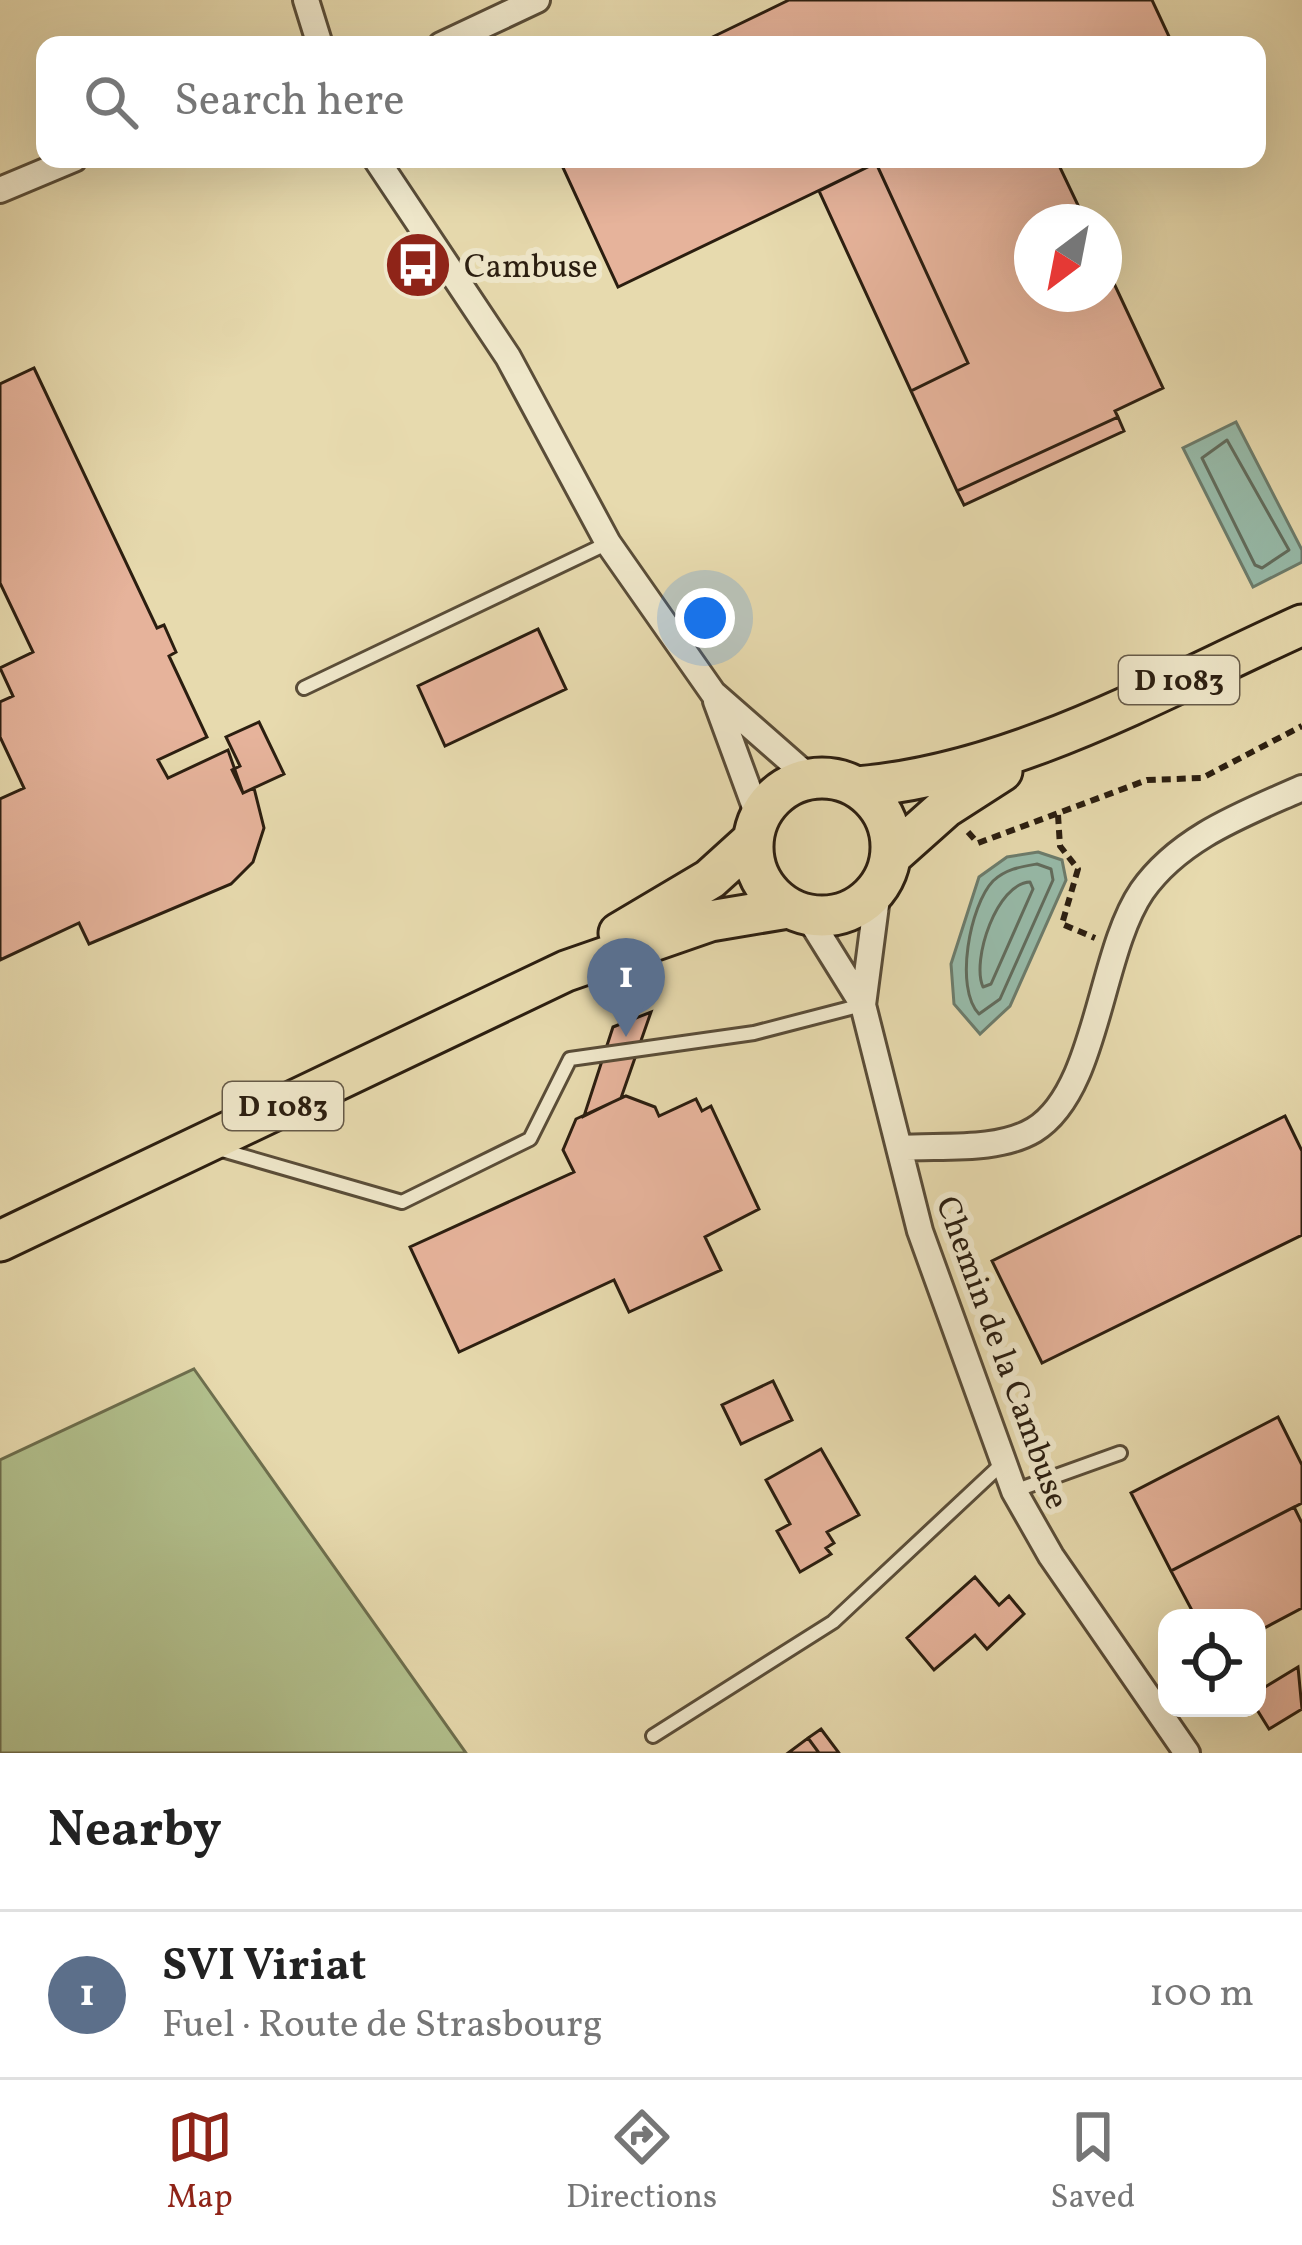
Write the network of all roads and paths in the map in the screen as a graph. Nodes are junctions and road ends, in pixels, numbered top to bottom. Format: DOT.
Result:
graph roads {
  1 [pos="306,0"];
  2 [pos="537,0"];
  3 [pos="317,36"];
  4 [pos="460,36"];
  5 [pos="53,168"];
  6 [pos="382,168"];
  7 [pos="0,190"];
  8 [pos="608,543"];
  9 [pos="1302,625"];
  10 [pos="304,688"];
  11 [pos="713,693"];
  12 [pos="1302,726"];
  13 [pos="1057,736"];
  14 [pos="812,779"];
  15 [pos="857,787"];
  16 [pos="1302,788"];
  17 [pos="946,807"];
  18 [pos="1058,815"];
  19 [pos="756,829"];
  20 [pos="884,873"];
  21 [pos="798,912"];
  22 [pos="1115,946"];
  23 [pos="566,971"];
  24 [pos="863,1005"];
  25 [pos="203,1144"];
  26 [pos="899,1148"];
  27 [pos="0,1241"];
  28 [pos="1120,1453"];
  29 [pos="1004,1462"];
  30 [pos="1014,1491"];
  31 [pos="653,1736"];
  32 [pos="1186,1753"];
  1 -- 3 [label="street"];
  2 -- 4 [label="street"];
  5 -- 7 [label="street"];
  6 -- 8 [label="street"];
  8 -- 10 [label="lane"];
  8 -- 11 [label="street"];
  9 -- 13 [label="main road, D 1083"];
  11 -- 14 [label="street"];
  11 -- 19 [label="street"];
  12 -- 18 [label="path"];
  13 -- 15 [label="main road, D 1083"];
  13 -- 17 [label="main road, D 1083"];
  14 -- 15 [label="main road"];
  14 -- 19 [label="main road"];
  15 -- 20 [label="main road"];
  16 -- 22 [label="street"];
  17 -- 18 [label="path"];
  17 -- 20 [label="main road, D 1083"];
  18 -- 22 [label="path"];
  19 -- 21 [label="main road"];
  19 -- 23 [label="main road, D 1083"];
  20 -- 21 [label="main road"];
  20 -- 24 [label="street, Chemin de la Cambuse"];
  21 -- 23 [label="main road, D 1083"];
  21 -- 24 [label="street, Chemin de la Cambuse"];
  22 -- 26 [label="street"];
  23 -- 25 [label="main road, D 1083"];
  24 -- 25 [label="lane"];
  24 -- 26 [label="street, Chemin de la Cambuse"];
  25 -- 27 [label="main road, D 1083"];
  26 -- 29 [label="street, Chemin de la Cambuse"];
  28 -- 30 [label="lane"];
  29 -- 30 [label="street, Chemin de la Cambuse"];
  29 -- 31 [label="lane"];
  30 -- 32 [label="street, Chemin de la Cambuse"];
}
